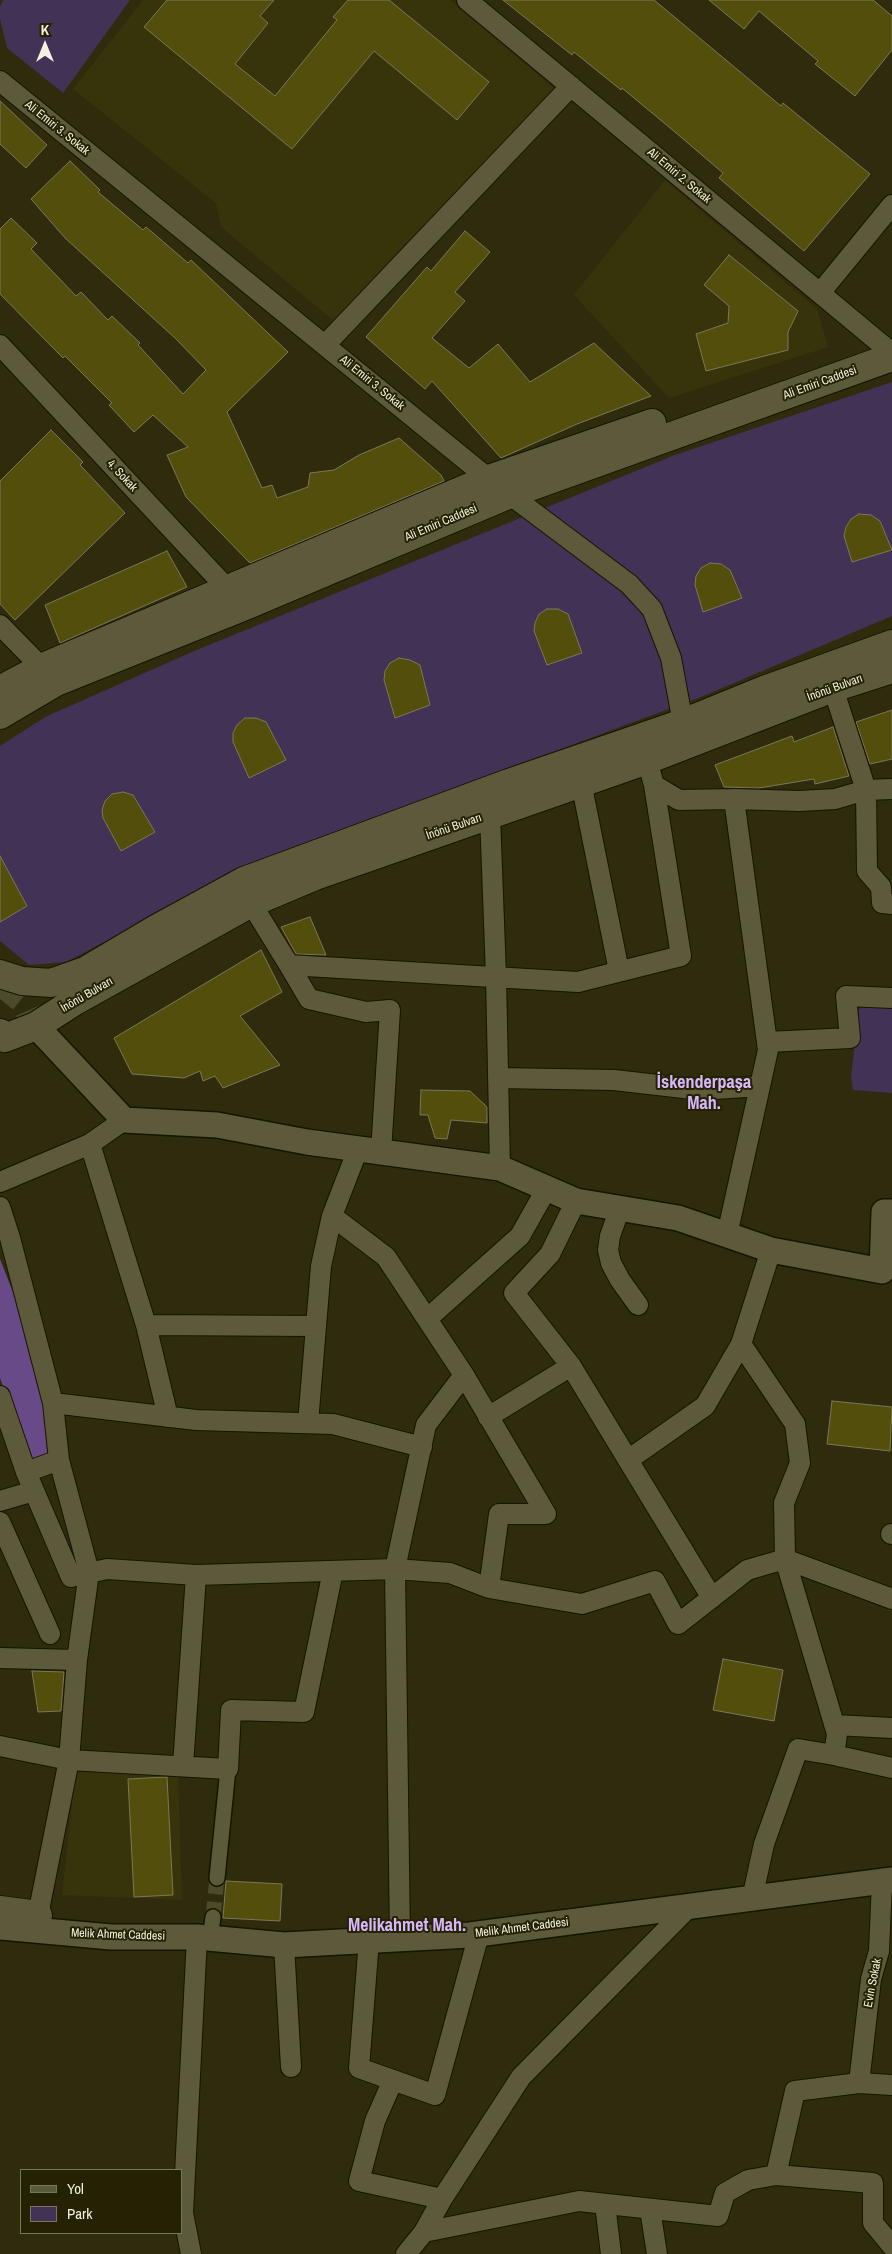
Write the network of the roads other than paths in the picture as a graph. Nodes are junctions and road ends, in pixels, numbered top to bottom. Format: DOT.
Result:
graph roads {
  1 [pos="467,0"];
  2 [pos="0,81"];
  3 [pos="571,86"];
  4 [pos="892,205"];
  5 [pos="820,293"];
  6 [pos="0,345"];
  7 [pos="325,345"];
  8 [pos="889,348"];
  9 [pos="499,487"];
  10 [pos="236,598"];
  11 [pos="0,625"];
  12 [pos="892,644"];
  13 [pos="892,669"];
  14 [pos="48,675"];
  15 [pos="833,688"];
  16 [pos="0,690"];
  17 [pos="0,715"];
  18 [pos="682,723"];
  19 [pos="650,772"];
  20 [pos="581,782"];
  21 [pos="892,788"];
  22 [pos="866,790"];
  23 [pos="734,799"];
  24 [pos="490,815"];
  25 [pos="251,903"];
  26 [pos="892,904"];
  27 [pos="289,965"];
  28 [pos="618,971"];
  29 [pos="0,974"];
  30 [pos="496,976"];
  31 [pos="892,998"];
  32 [pos="36,1026"];
  33 [pos="2,1038"];
  34 [pos="767,1042"];
  35 [pos="498,1078"];
  36 [pos="760,1086"];
  37 [pos="124,1120"];
  38 [pos="90,1144"];
  39 [pos="369,1150"];
  40 [pos="500,1168"];
  41 [pos="0,1182"];
  42 [pos="547,1188"];
  43 [pos="576,1200"];
  44 [pos="0,1207"];
  45 [pos="620,1208"];
  46 [pos="892,1212"];
  47 [pos="332,1216"];
  48 [pos="727,1235"];
  49 [pos="771,1250"];
  50 [pos="638,1306"];
  51 [pos="427,1319"];
  52 [pos="146,1325"];
  53 [pos="316,1326"];
  54 [pos="741,1344"];
  55 [pos="571,1366"];
  56 [pos="464,1375"];
  57 [pos="0,1396"];
  58 [pos="53,1402"];
  59 [pos="168,1417"];
  60 [pos="488,1417"];
  61 [pos="308,1423"];
  62 [pos="422,1447"];
  63 [pos="59,1460"];
  64 [pos="628,1460"];
  65 [pos="26,1472"];
  66 [pos="34,1491"];
  67 [pos="0,1501"];
  68 [pos="0,1522"];
  69 [pos="785,1559"];
  70 [pos="395,1569"];
  71 [pos="334,1571"];
  72 [pos="89,1572"];
  73 [pos="196,1575"];
  74 [pos="489,1588"];
  75 [pos="712,1598"];
  76 [pos="892,1599"];
  77 [pos="50,1634"];
  78 [pos="2,1654"];
  79 [pos="77,1660"];
  80 [pos="835,1725"];
  81 [pos="892,1728"];
  82 [pos="0,1746"];
  83 [pos="834,1755"];
  84 [pos="69,1760"];
  85 [pos="183,1766"];
  86 [pos="892,1768"];
  87 [pos="228,1769"];
  88 [pos="217,1878"];
  89 [pos="887,1881"];
  90 [pos="752,1899"];
  91 [pos="689,1907"];
  92 [pos="0,1910"];
  93 [pos="35,1923"];
  94 [pos="0,1927"];
  95 [pos="207,1930"];
  96 [pos="479,1934"];
  97 [pos="400,1939"];
  98 [pos="369,1940"];
  99 [pos="284,1945"];
  100 [pos="290,2067"];
  101 [pos="393,2080"];
  102 [pos="859,2083"];
  103 [pos="892,2085"];
  104 [pos="776,2175"];
  105 [pos="442,2199"];
  106 [pos="605,2204"];
  107 [pos="650,2209"];
  108 [pos="424,2232"];
  109 [pos="892,2246"];
  110 [pos="191,2254"];
  111 [pos="406,2254"];
  112 [pos="611,2254"];
  113 [pos="657,2254"];
  1 -- 3 [label="street, Ali Emiri 2. Sokak"];
  2 -- 7 [label="street, Ali Emiri 3. Sokak"];
  3 -- 5 [label="street, Ali Emiri 2. Sokak"];
  3 -- 7 [label="street"];
  4 -- 5 [label="street"];
  5 -- 8 [label="street, Ali Emiri 2. Sokak"];
  6 -- 10 [label="street, 4. Sokak"];
  7 -- 9 [label="street, Ali Emiri 3. Sokak"];
  8 -- 9 [label="main road, Ali Emiri Caddesi"];
  9 -- 10 [label="main road, Ali Emiri Caddesi"];
  9 -- 18 [label="street, Ali Emiri 3. Sokak"];
  10 -- 14 [label="main road, Ali Emiri Caddesi"];
  11 -- 14 [label="street"];
  12 -- 18 [label="main road"];
  13 -- 15 [label="main road, İnönü Bulvarı"];
  14 -- 16 [label="main road"];
  14 -- 17 [label="main road, Ali Emiri Caddesi"];
  15 -- 19 [label="main road, İnönü Bulvarı"];
  15 -- 22 [label="street"];
  18 -- 29 [label="main road"];
  19 -- 20 [label="main road, İnönü Bulvarı"];
  19 -- 23 [label="street"];
  19 -- 28 [label="street"];
  20 -- 24 [label="main road, İnönü Bulvarı"];
  20 -- 28 [label="street"];
  21 -- 22 [label="street"];
  22 -- 23 [label="street"];
  22 -- 26 [label="street"];
  23 -- 34 [label="street"];
  24 -- 25 [label="main road, İnönü Bulvarı"];
  24 -- 30 [label="street"];
  25 -- 27 [label="street"];
  25 -- 32 [label="main road, İnönü Bulvarı"];
  27 -- 30 [label="street"];
  27 -- 39 [label="street"];
  28 -- 30 [label="street"];
  30 -- 35 [label="street"];
  31 -- 34 [label="street"];
  32 -- 33 [label="main road, İnönü Bulvarı"];
  32 -- 37 [label="street"];
  34 -- 36 [label="street"];
  35 -- 36 [label="street"];
  35 -- 40 [label="street"];
  36 -- 48 [label="street"];
  37 -- 38 [label="street"];
  37 -- 39 [label="street"];
  38 -- 41 [label="street"];
  38 -- 52 [label="street"];
  39 -- 40 [label="street"];
  39 -- 47 [label="street"];
  40 -- 42 [label="street"];
  42 -- 43 [label="street"];
  42 -- 51 [label="street"];
  43 -- 45 [label="street"];
  43 -- 55 [label="street"];
  44 -- 58 [label="street"];
  45 -- 48 [label="street"];
  45 -- 50 [label="street"];
  46 -- 49 [label="street"];
  47 -- 51 [label="street"];
  47 -- 53 [label="street"];
  48 -- 49 [label="street"];
  49 -- 54 [label="street"];
  51 -- 56 [label="street"];
  52 -- 53 [label="street"];
  52 -- 59 [label="street"];
  53 -- 61 [label="street"];
  54 -- 64 [label="street"];
  54 -- 69 [label="street"];
  55 -- 60 [label="street"];
  55 -- 64 [label="street"];
  56 -- 60 [label="street"];
  56 -- 62 [label="street"];
  57 -- 65 [label="street"];
  58 -- 59 [label="street"];
  58 -- 63 [label="street"];
  59 -- 61 [label="street"];
  60 -- 74 [label="street"];
  61 -- 62 [label="street"];
  62 -- 70 [label="street"];
  63 -- 65 [label="street"];
  63 -- 72 [label="street"];
  64 -- 75 [label="street"];
  65 -- 66 [label="street"];
  66 -- 67 [label="street"];
  66 -- 72 [label="street"];
  68 -- 77 [label="street"];
  69 -- 75 [label="street"];
  69 -- 76 [label="street"];
  69 -- 80 [label="street"];
  70 -- 71 [label="street"];
  70 -- 74 [label="street"];
  70 -- 97 [label="street"];
  71 -- 73 [label="street"];
  71 -- 87 [label="street"];
  72 -- 73 [label="street"];
  72 -- 79 [label="street"];
  73 -- 85 [label="street"];
  74 -- 75 [label="street"];
  78 -- 79 [label="street"];
  79 -- 84 [label="street"];
  80 -- 81 [label="street"];
  80 -- 83 [label="street"];
  82 -- 84 [label="street"];
  83 -- 86 [label="street"];
  83 -- 90 [label="street"];
  84 -- 85 [label="street"];
  84 -- 93 [label="street"];
  85 -- 87 [label="street"];
  87 -- 88 [label="street"];
  89 -- 90 [label="street, Melik Ahmet Caddesi"];
  89 -- 102 [label="street, Evin Sokak"];
  90 -- 91 [label="street, Melik Ahmet Caddesi"];
  91 -- 96 [label="street, Melik Ahmet Caddesi"];
  91 -- 105 [label="street"];
  92 -- 93 [label="main road"];
  93 -- 94 [label="street, Melik Ahmet Caddesi"];
  93 -- 95 [label="street, Melik Ahmet Caddesi"];
  95 -- 99 [label="street, Melik Ahmet Caddesi"];
  95 -- 110 [label="street"];
  96 -- 97 [label="street, Melik Ahmet Caddesi"];
  96 -- 101 [label="street"];
  97 -- 98 [label="street, Melik Ahmet Caddesi"];
  98 -- 99 [label="street, Melik Ahmet Caddesi"];
  98 -- 101 [label="street"];
  99 -- 100 [label="street"];
  101 -- 105 [label="street"];
  102 -- 103 [label="street"];
  102 -- 104 [label="street"];
  104 -- 107 [label="street"];
  104 -- 109 [label="street"];
  105 -- 108 [label="street"];
  106 -- 107 [label="street"];
  106 -- 108 [label="street"];
  106 -- 112 [label="street"];
  107 -- 113 [label="street"];
  108 -- 111 [label="street"];
}
